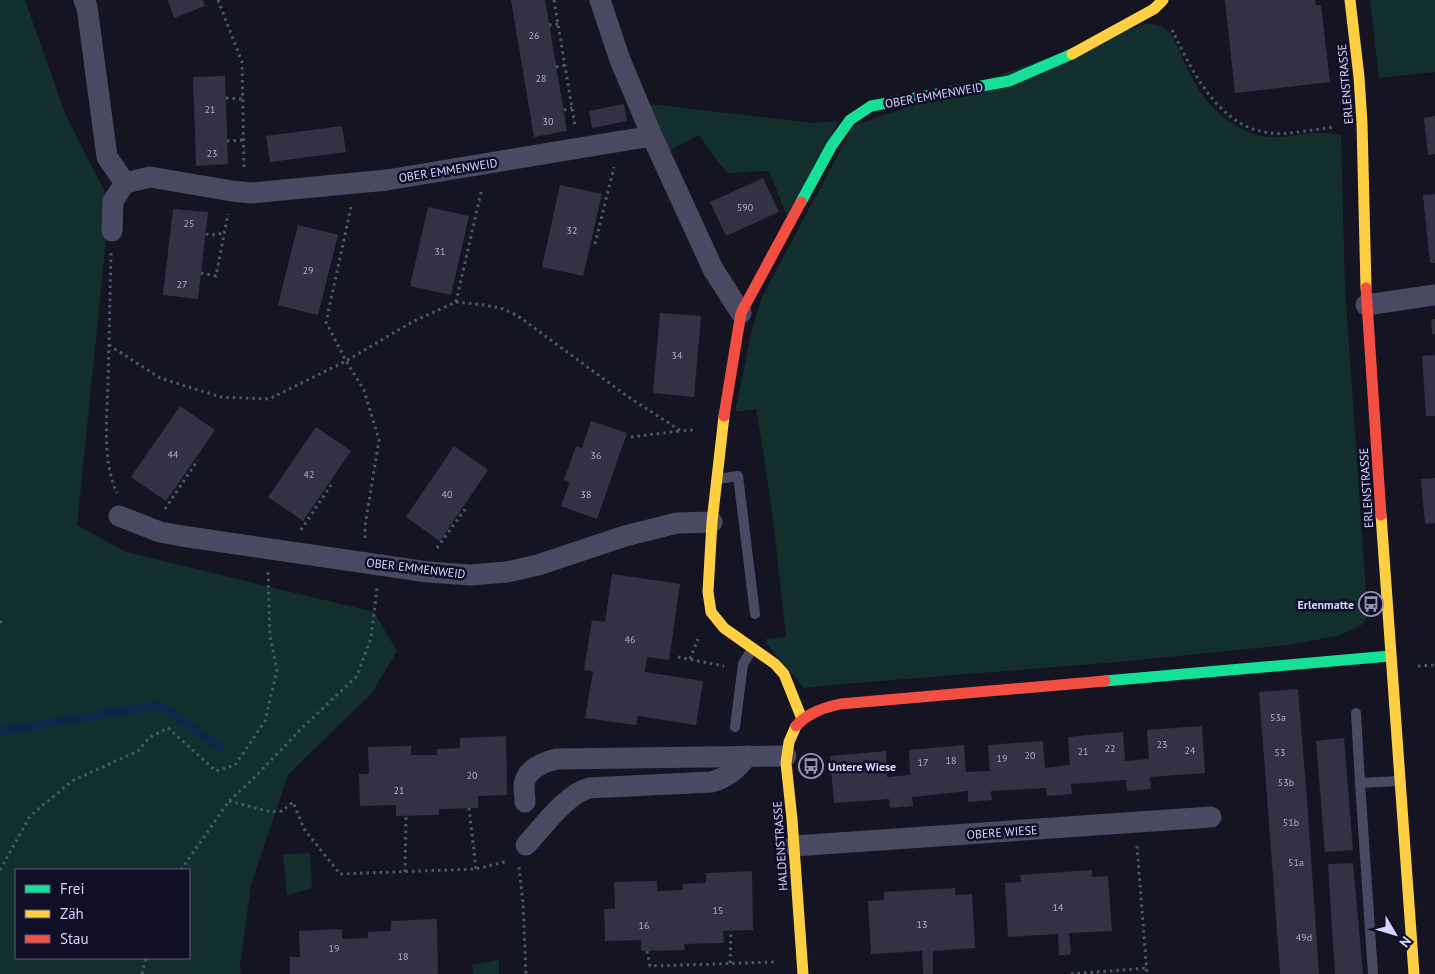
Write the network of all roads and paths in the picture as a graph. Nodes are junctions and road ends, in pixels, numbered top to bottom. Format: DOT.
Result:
graph roads {
  1 [pos="84,0"];
  2 [pos="218,0"];
  3 [pos="554,0"];
  4 [pos="600,0"];
  5 [pos="1163,0"];
  6 [pos="1350,0"];
  7 [pos="1154,10"];
  8 [pos="558,24"];
  9 [pos="549,25"];
  10 [pos="565,66"];
  11 [pos="556,67"];
  12 [pos="226,98"];
  13 [pos="243,99"];
  14 [pos="572,108"];
  15 [pos="564,110"];
  16 [pos="1362,123"];
  17 [pos="652,136"];
  18 [pos="244,140"];
  19 [pos="227,141"];
  20 [pos="620,142"];
  21 [pos="579,148"];
  22 [pos="125,183"];
  23 [pos="482,185"];
  24 [pos="238,192"];
  25 [pos="352,202"];
  26 [pos="112,231"];
  27 [pos="224,232"];
  28 [pos="206,234"];
  29 [pos="595,244"];
  30 [pos="201,273"];
  31 [pos="1435,295"];
  32 [pos="456,302"];
  33 [pos="1366,305"];
  34 [pos="741,313"];
  35 [pos="109,345"];
  36 [pos="346,361"];
  37 [pos="722,429"];
  38 [pos="681,431"];
  39 [pos="631,437"];
  40 [pos="198,460"];
  41 [pos="716,479"];
  42 [pos="331,485"];
  43 [pos="118,506"];
  44 [pos="466,508"];
  45 [pos="712,522"];
  46 [pos="156,531"];
  47 [pos="365,542"];
  48 [pos="267,548"];
  49 [pos="292,552"];
  50 [pos="380,564"];
  51 [pos="428,572"];
  52 [pos="755,614"];
  53 [pos="752,648"];
  54 [pos="1390,656"];
  55 [pos="678,657"];
  56 [pos="1435,665"];
  57 [pos="1420,666"];
  58 [pos="743,670"];
  59 [pos="1356,712"];
  60 [pos="802,720"];
  61 [pos="735,727"];
  62 [pos="747,756"];
  63 [pos="786,756"];
  64 [pos="1400,780"];
  65 [pos="1360,784"];
  66 [pos="229,801"];
  67 [pos="525,802"];
  68 [pos="469,808"];
  69 [pos="406,816"];
  70 [pos="1211,817"];
  71 [pos="1136,822"];
  72 [pos="794,846"];
  73 [pos="522,852"];
  74 [pos="182,869"];
  75 [pos="476,869"];
  76 [pos="0,870"];
  77 [pos="405,872"];
  78 [pos="731,931"];
  79 [pos="647,951"];
  80 [pos="146,959"];
  81 [pos="802,961"];
  82 [pos="730,963"];
  83 [pos="1147,968"];
  84 [pos="142,974"];
  85 [pos="526,974"];
  86 [pos="803,974"];
  87 [pos="1071,974"];
  88 [pos="1147,974"];
  89 [pos="1373,974"];
  90 [pos="1414,974"];
  1 -- 22 [label="street"];
  2 -- 13 [label="path"];
  3 -- 8 [label="path"];
  4 -- 17 [label="street"];
  5 -- 7 [label="street, OBER EMMENWEID"];
  6 -- 16 [label="street, ERLENSTRASSE"];
  7 -- 16 [label="path"];
  7 -- 34 [label="street, OBER EMMENWEID"];
  8 -- 9 [label="path"];
  8 -- 10 [label="path"];
  10 -- 11 [label="path"];
  10 -- 14 [label="path"];
  12 -- 13 [label="path"];
  13 -- 18 [label="path"];
  14 -- 15 [label="path"];
  14 -- 21 [label="path"];
  16 -- 33 [label="street, ERLENSTRASSE"];
  17 -- 20 [label="street, OBER EMMENWEID"];
  17 -- 34 [label="street"];
  18 -- 19 [label="path"];
  18 -- 24 [label="path"];
  20 -- 21 [label="street, OBER EMMENWEID"];
  20 -- 29 [label="path"];
  21 -- 24 [label="street, OBER EMMENWEID"];
  22 -- 24 [label="street, OBER EMMENWEID"];
  22 -- 26 [label="street"];
  23 -- 32 [label="path"];
  24 -- 27 [label="path"];
  25 -- 36 [label="path"];
  26 -- 35 [label="path"];
  27 -- 28 [label="path"];
  27 -- 30 [label="path"];
  31 -- 33 [label="street"];
  32 -- 36 [label="path"];
  32 -- 38 [label="path"];
  33 -- 54 [label="street, ERLENSTRASSE"];
  34 -- 37 [label="street, OBER EMMENWEID"];
  35 -- 36 [label="path"];
  35 -- 43 [label="path"];
  36 -- 47 [label="path"];
  37 -- 38 [label="path"];
  37 -- 41 [label="street, OBER EMMENWEID"];
  38 -- 39 [label="path"];
  40 -- 46 [label="path"];
  41 -- 45 [label="street, OBER EMMENWEID"];
  41 -- 52 [label="lane"];
  42 -- 49 [label="path"];
  43 -- 46 [label="street, OBER EMMENWEID"];
  44 -- 51 [label="path"];
  45 -- 51 [label="street, OBER EMMENWEID"];
  45 -- 53 [label="street, OBER EMMENWEID"];
  46 -- 48 [label="street, OBER EMMENWEID"];
  48 -- 49 [label="street, OBER EMMENWEID"];
  48 -- 76 [label="path"];
  49 -- 50 [label="street, OBER EMMENWEID"];
  50 -- 51 [label="street, OBER EMMENWEID"];
  50 -- 66 [label="path"];
  53 -- 58 [label="lane"];
  53 -- 60 [label="street, OBER EMMENWEID"];
  54 -- 60 [label="street"];
  54 -- 64 [label="street, ERLENSTRASSE"];
  55 -- 58 [label="path"];
  56 -- 57 [label="path"];
  58 -- 61 [label="lane"];
  59 -- 65 [label="lane"];
  60 -- 63 [label="street, HALDENSTRASSE"];
  62 -- 63 [label="street"];
  62 -- 67 [label="street"];
  62 -- 73 [label="street"];
  63 -- 72 [label="street, HALDENSTRASSE"];
  64 -- 65 [label="lane"];
  64 -- 90 [label="street, ERLENSTRASSE"];
  65 -- 89 [label="lane"];
  66 -- 74 [label="path"];
  66 -- 77 [label="path"];
  68 -- 75 [label="path"];
  69 -- 77 [label="path"];
  70 -- 71 [label="street, OBERE WIESE"];
  71 -- 72 [label="street, OBERE WIESE"];
  71 -- 83 [label="path"];
  72 -- 81 [label="street, HALDENSTRASSE"];
  73 -- 75 [label="path"];
  73 -- 85 [label="path"];
  75 -- 77 [label="path"];
  78 -- 82 [label="path"];
  79 -- 82 [label="path"];
  80 -- 84 [label="path"];
  81 -- 82 [label="path"];
  81 -- 86 [label="street, HALDENSTRASSE"];
  83 -- 87 [label="path"];
  83 -- 88 [label="path"];
}
